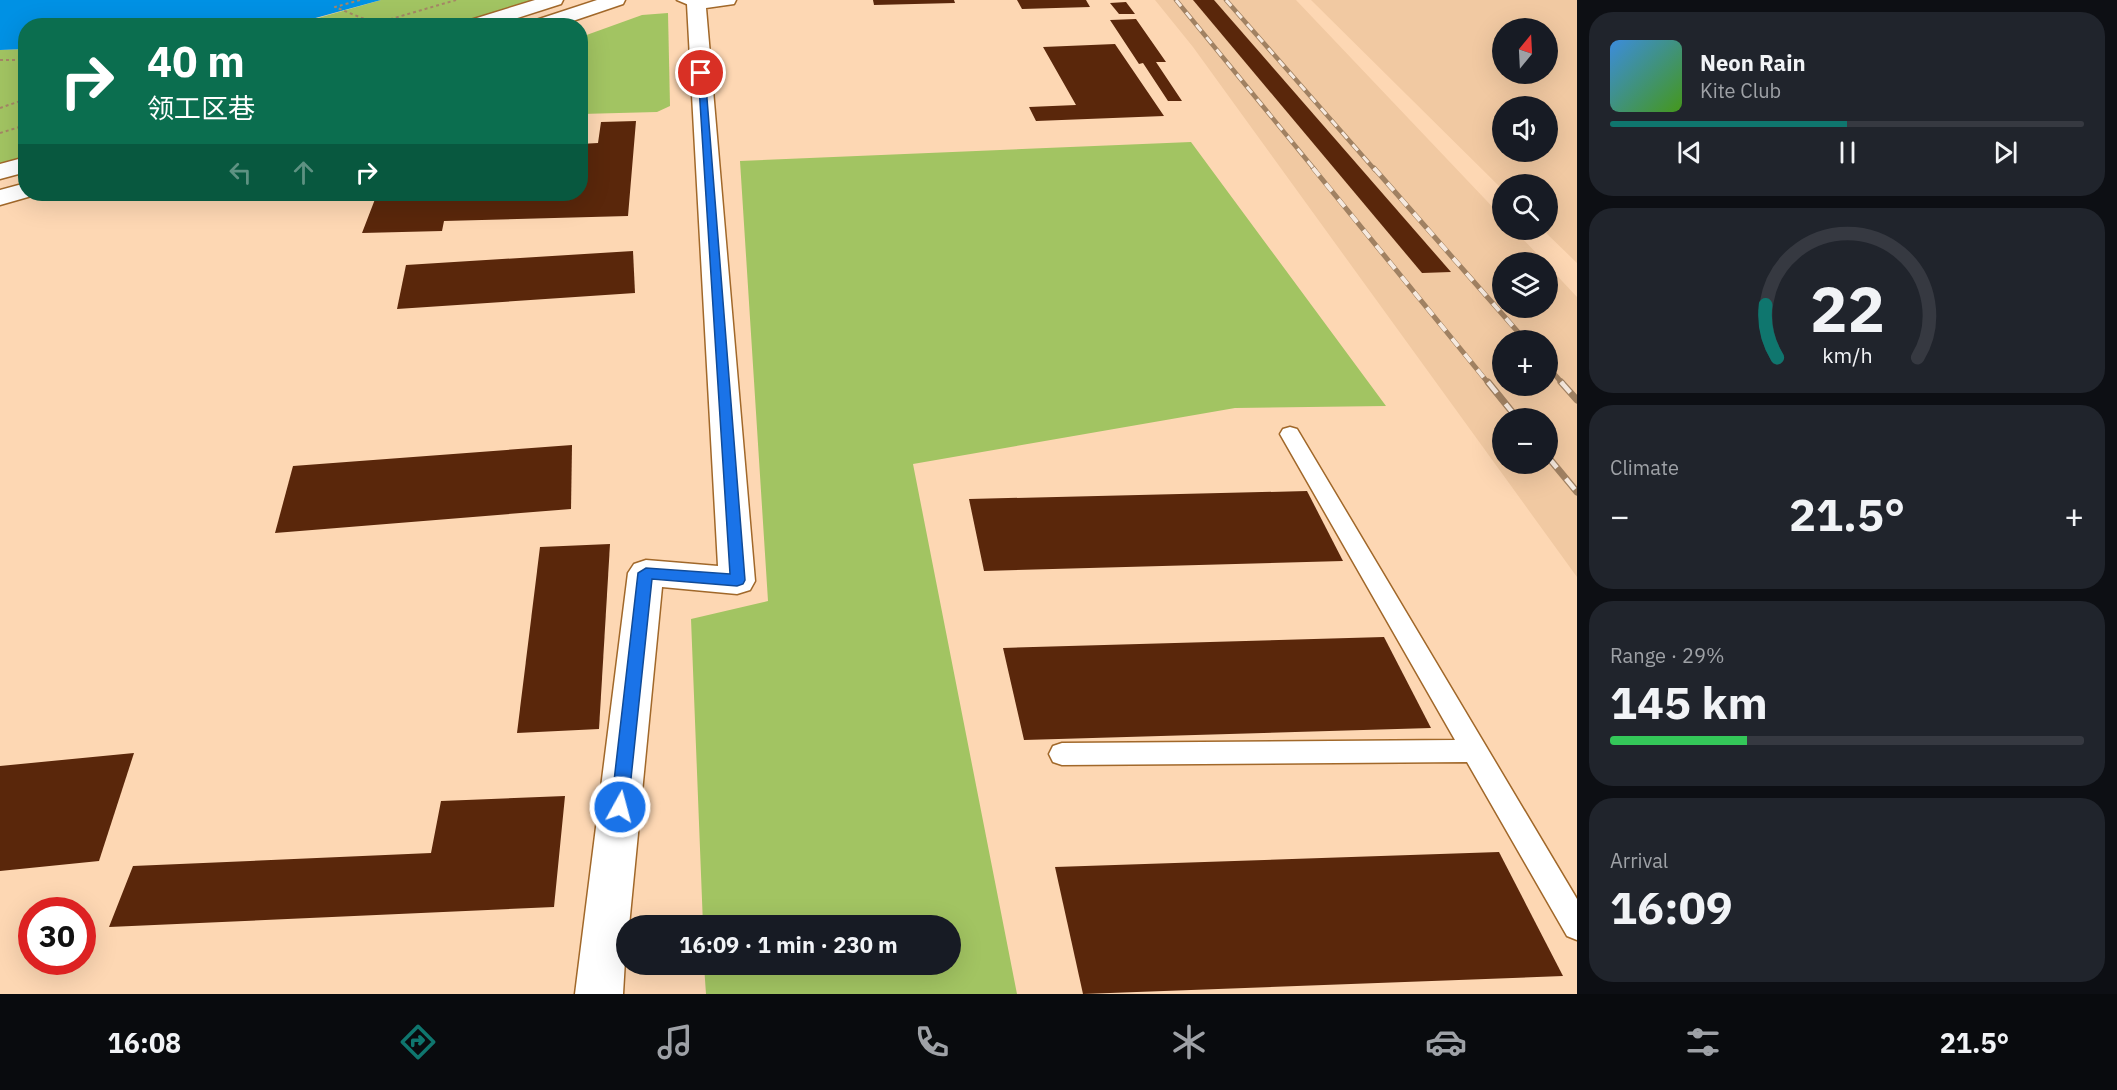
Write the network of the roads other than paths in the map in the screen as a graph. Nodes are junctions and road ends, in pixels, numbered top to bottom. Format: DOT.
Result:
graph roads {
  1 [pos="554,0"];
  2 [pos="616,0"];
  3 [pos="702,1"];
  4 [pos="497,18"];
  5 [pos="561,18"];
  6 [pos="18,166"];
  7 [pos="0,172"];
  8 [pos="18,192"];
  9 [pos="0,198"];
  10 [pos="1290,434"];
  11 [pos="1474,751"];
  12 [pos="1062,754"];
  13 [pos="1577,926"];
  14 [pos="599,994"];
  1 -- 4 [label="street"];
  2 -- 5 [label="street"];
  3 -- 14 [label="street"];
  6 -- 7 [label="street"];
  8 -- 9 [label="street"];
  10 -- 11 [label="lane"];
  11 -- 12 [label="lane"];
  11 -- 13 [label="lane"];
}
